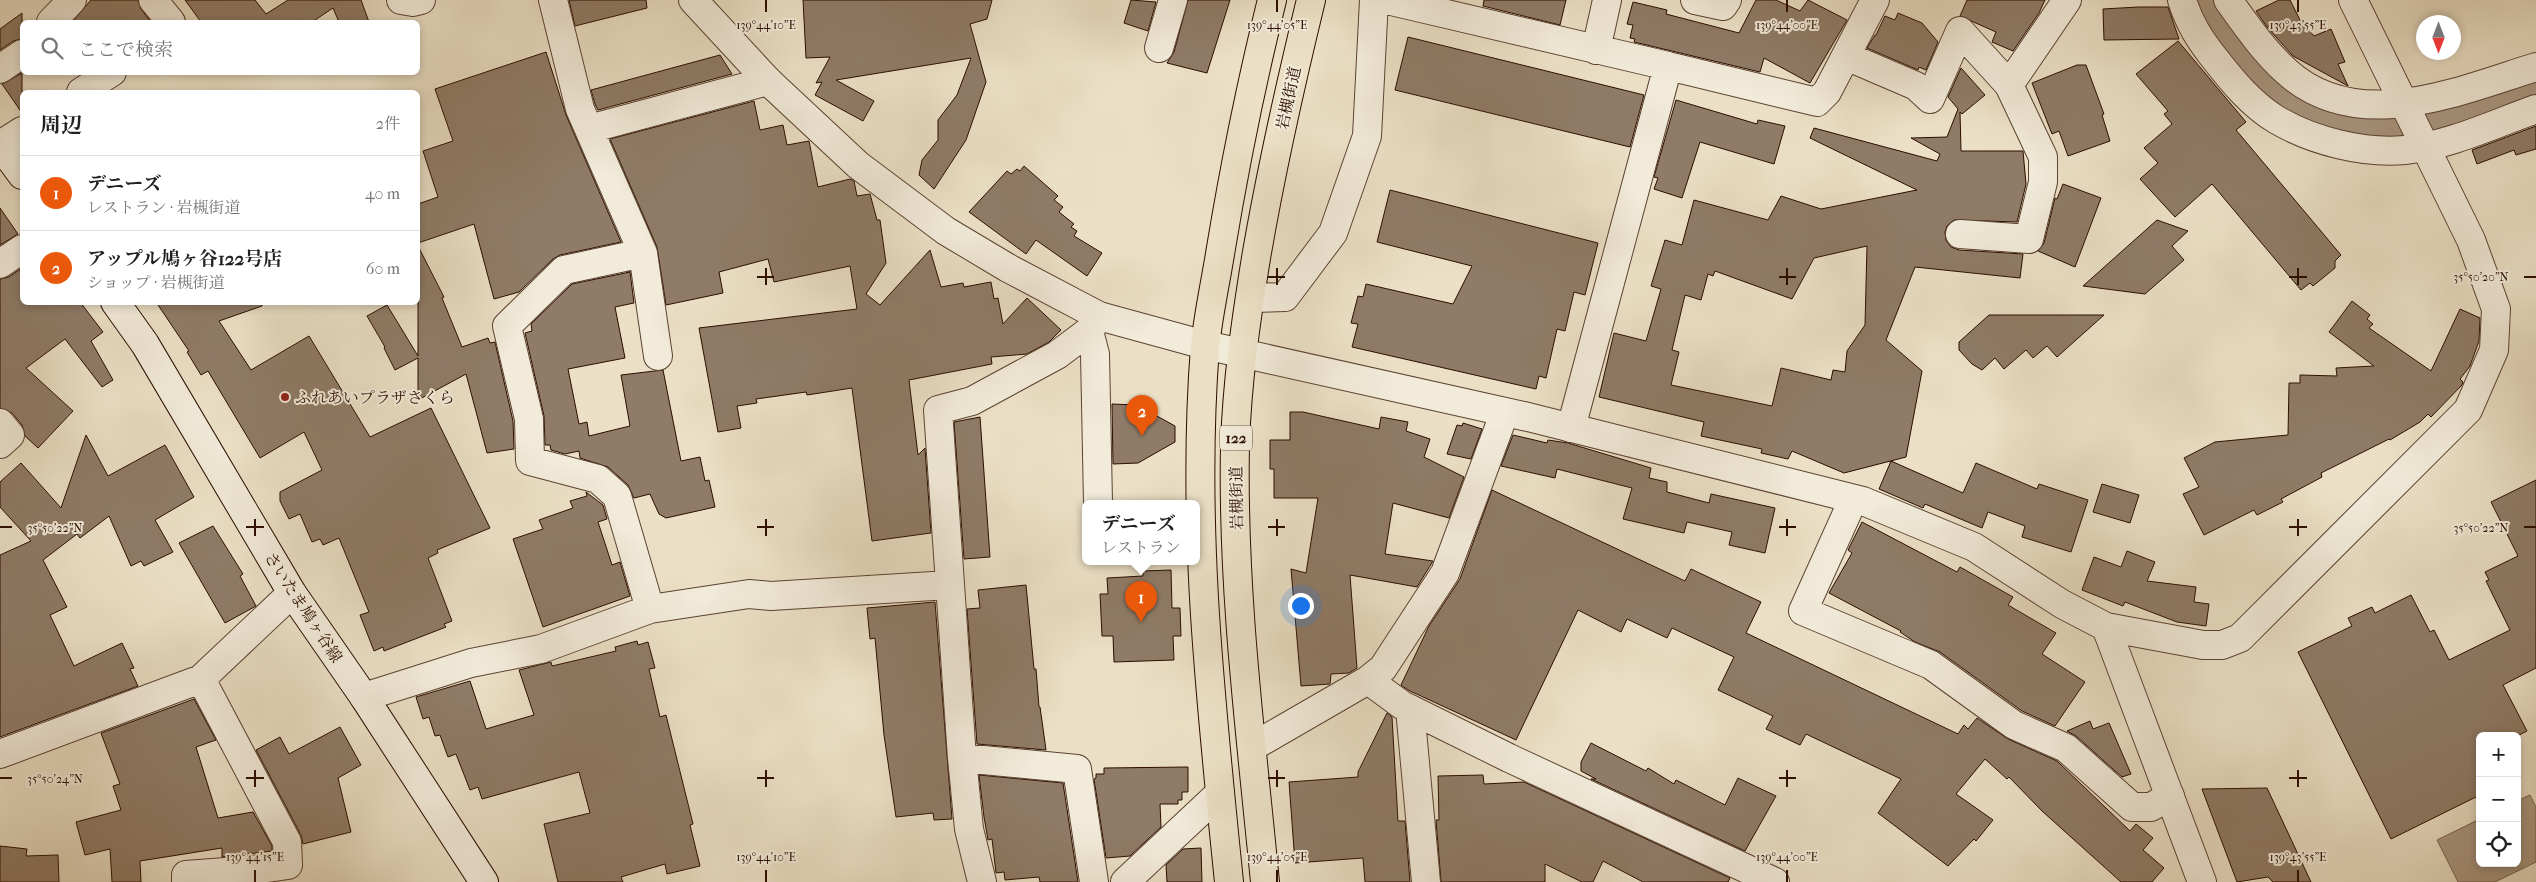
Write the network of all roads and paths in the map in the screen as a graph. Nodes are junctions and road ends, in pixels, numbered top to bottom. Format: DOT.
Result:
graph roads {
  1 [pos="72,0"];
  2 [pos="153,0"];
  3 [pos="401,0"];
  4 [pos="421,0"];
  5 [pos="553,0"];
  6 [pos="693,0"];
  7 [pos="1172,0"];
  8 [pos="1272,0"];
  9 [pos="1311,0"];
  10 [pos="1374,0"];
  11 [pos="1387,0"];
  12 [pos="1608,0"];
  13 [pos="1695,0"];
  14 [pos="1726,0"];
  15 [pos="1875,0"];
  16 [pos="2067,0"];
  17 [pos="2182,0"];
  18 [pos="2228,0"];
  19 [pos="2353,0"];
  20 [pos="53,20"];
  21 [pos="169,20"];
  22 [pos="1158,48"];
  23 [pos="1596,50"];
  24 [pos="20,55"];
  25 [pos="1846,56"];
  26 [pos="1668,66"];
  27 [pos="2536,67"];
  28 [pos="0,69"];
  29 [pos="107,75"];
  30 [pos="768,81"];
  31 [pos="2009,85"];
  32 [pos="84,90"];
  33 [pos="2536,109"];
  34 [pos="2415,127"];
  35 [pos="589,129"];
  36 [pos="20,131"];
  37 [pos="0,145"];
  38 [pos="20,172"];
  39 [pos="1960,234"];
  40 [pos="20,250"];
  41 [pos="643,253"];
  42 [pos="0,264"];
  43 [pos="1250,298"];
  44 [pos="118,305"];
  45 [pos="1094,324"];
  46 [pos="1205,345"];
  47 [pos="1241,353"];
  48 [pos="658,356"];
  49 [pos="1504,414"];
  50 [pos="0,423"];
  51 [pos="1571,428"];
  52 [pos="0,444"];
  53 [pos="1098,500"];
  54 [pos="1853,500"];
  55 [pos="948,585"];
  56 [pos="292,593"];
  57 [pos="650,608"];
  58 [pos="2106,628"];
  59 [pos="200,679"];
  60 [pos="1368,680"];
  61 [pos="364,697"];
  62 [pos="1410,709"];
  63 [pos="1252,747"];
  64 [pos="0,754"];
  65 [pos="962,758"];
  66 [pos="1220,793"];
  67 [pos="2170,796"];
  68 [pos="186,882"];
  69 [pos="484,882"];
  70 [pos="982,882"];
  71 [pos="1094,882"];
  72 [pos="1125,882"];
  73 [pos="1229,882"];
  74 [pos="1265,882"];
  75 [pos="1426,882"];
  76 [pos="1775,882"];
  77 [pos="2202,882"];
  1 -- 20 [label="street"];
  2 -- 21 [label="street"];
  3 -- 4 [label="street"];
  5 -- 35 [label="street"];
  6 -- 30 [label="street"];
  7 -- 22 [label="street"];
  8 -- 46 [label="highway, 122"];
  9 -- 43 [label="highway, 岩槻街道 / 122"];
  10 -- 43 [label="street"];
  11 -- 23 [label="street"];
  12 -- 23 [label="street"];
  13 -- 14 [label="street"];
  15 -- 25 [label="street"];
  16 -- 31 [label="street"];
  17 -- 34 [label="street"];
  18 -- 34 [label="street"];
  19 -- 34 [label="street"];
  23 -- 26 [label="street"];
  24 -- 28 [label="street"];
  25 -- 26 [label="street"];
  25 -- 31 [label="street"];
  26 -- 51 [label="street"];
  27 -- 34 [label="street"];
  29 -- 32 [label="street"];
  30 -- 35 [label="street"];
  30 -- 45 [label="street"];
  31 -- 39 [label="street"];
  33 -- 34 [label="street"];
  34 -- 58 [label="street"];
  35 -- 41 [label="street"];
  36 -- 37 [label="street"];
  37 -- 38 [label="street"];
  40 -- 42 [label="street"];
  41 -- 48 [label="street"];
  41 -- 57 [label="street"];
  43 -- 47 [label="highway, 岩槻街道 / 122"];
  44 -- 56 [label="street, さいたま鳩ヶ谷線"];
  45 -- 46 [label="street"];
  45 -- 53 [label="street"];
  45 -- 55 [label="street"];
  46 -- 47 [label="street"];
  46 -- 66 [label="highway, 122"];
  47 -- 49 [label="street"];
  47 -- 63 [label="highway, 岩槻街道 / 122"];
  49 -- 51 [label="street"];
  49 -- 60 [label="street"];
  50 -- 52 [label="street"];
  51 -- 54 [label="street"];
  54 -- 58 [label="street"];
  54 -- 67 [label="street"];
  55 -- 57 [label="street"];
  55 -- 65 [label="street"];
  56 -- 59 [label="street"];
  56 -- 61 [label="street, さいたま鳩ヶ谷線"];
  57 -- 61 [label="street"];
  58 -- 67 [label="street"];
  59 -- 64 [label="street"];
  59 -- 68 [label="street"];
  60 -- 62 [label="street"];
  60 -- 63 [label="street"];
  61 -- 69 [label="street, さいたま鳩ヶ谷線"];
  62 -- 75 [label="street"];
  62 -- 76 [label="street"];
  63 -- 74 [label="highway, 岩槻街道 / 122"];
  65 -- 70 [label="street"];
  65 -- 71 [label="street"];
  66 -- 72 [label="street"];
  66 -- 73 [label="highway, 122"];
  67 -- 77 [label="street"];
}
